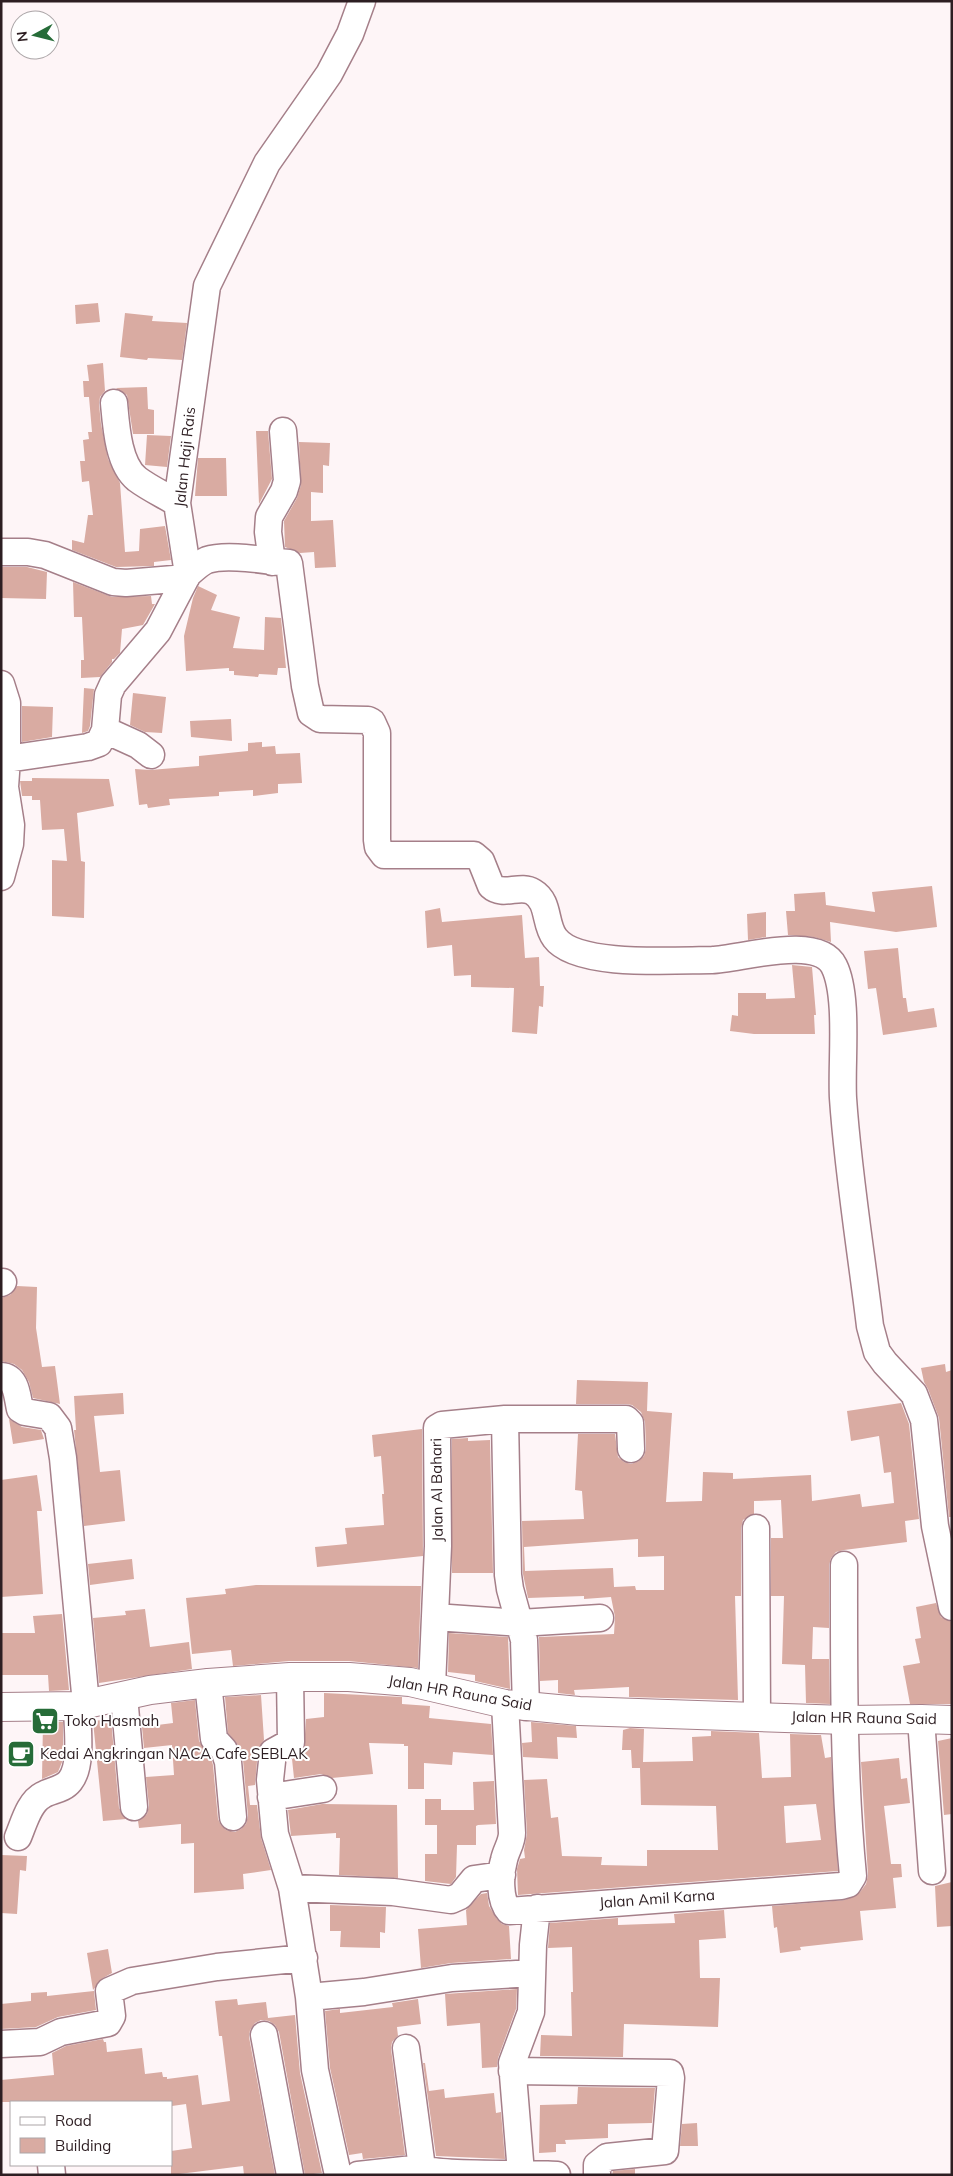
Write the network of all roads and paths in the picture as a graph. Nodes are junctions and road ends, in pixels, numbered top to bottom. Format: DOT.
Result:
graph roads {
  1 [pos="362,1"];
  2 [pos="114,403"];
  3 [pos="283,431"];
  4 [pos="177,503"];
  5 [pos="1,552"];
  6 [pos="272,562"];
  7 [pos="187,576"];
  8 [pos="1,684"];
  9 [pos="105,730"];
  10 [pos="151,755"];
  11 [pos="7,758"];
  12 [pos="4,804"];
  13 [pos="1,878"];
  14 [pos="1,1376"];
  15 [pos="505,1419"];
  16 [pos="632,1449"];
  17 [pos="756,1528"];
  18 [pos="844,1565"];
  19 [pos="952,1607"];
  20 [pos="435,1617"];
  21 [pos="600,1618"];
  22 [pos="520,1623"];
  23 [pos="290,1677"];
  24 [pos="208,1683"];
  25 [pos="432,1686"];
  26 [pos="124,1696"];
  27 [pos="81,1705"];
  28 [pos="516,1706"];
  29 [pos="1,1707"];
  30 [pos="758,1716"];
  31 [pos="921,1719"];
  32 [pos="846,1720"];
  33 [pos="952,1720"];
  34 [pos="323,1789"];
  35 [pos="271,1797"];
  36 [pos="134,1807"];
  37 [pos="233,1817"];
  38 [pos="18,1837"];
  39 [pos="932,1871"];
  40 [pos="502,1875"];
  41 [pos="292,1888"];
  42 [pos="537,1908"];
  43 [pos="304,1958"];
  44 [pos="532,1972"];
  45 [pos="309,1996"];
  46 [pos="264,2035"];
  47 [pos="1,2044"];
  48 [pos="406,2048"];
  49 [pos="512,2071"];
  50 [pos="422,2168"];
  51 [pos="521,2173"];
  52 [pos="458,2174"];
  53 [pos="290,2175"];
  54 [pos="338,2175"];
  55 [pos="358,2175"];
  56 [pos="557,2175"];
  57 [pos="597,2175"];
  1 -- 4 [label="street, Jalan Haji Rais"];
  2 -- 4 [label="street"];
  3 -- 6 [label="street"];
  4 -- 7 [label="street, Jalan Haji Rais"];
  5 -- 7 [label="street"];
  6 -- 7 [label="street"];
  6 -- 19 [label="street"];
  7 -- 9 [label="street"];
  8 -- 11 [label="street"];
  9 -- 10 [label="street"];
  9 -- 11 [label="street"];
  11 -- 12 [label="street"];
  12 -- 13 [label="street"];
  14 -- 27 [label="street"];
  15 -- 16 [label="street, Jalan Al Bahari"];
  15 -- 20 [label="street, Jalan Al Bahari"];
  15 -- 22 [label="street, Jalan Amil Karna"];
  17 -- 30 [label="street"];
  18 -- 32 [label="street"];
  20 -- 22 [label="street"];
  20 -- 25 [label="street, Jalan Al Bahari"];
  21 -- 22 [label="street"];
  22 -- 28 [label="street, Jalan Amil Karna"];
  23 -- 24 [label="main road, Jalan HR Rauna Said"];
  23 -- 25 [label="main road, Jalan HR Rauna Said"];
  23 -- 35 [label="street"];
  24 -- 26 [label="main road, Jalan HR Rauna Said"];
  24 -- 37 [label="street"];
  25 -- 28 [label="main road, Jalan HR Rauna Said"];
  26 -- 27 [label="main road, Jalan HR Rauna Said"];
  26 -- 36 [label="street"];
  27 -- 29 [label="main road, Jalan HR Rauna Said"];
  27 -- 38 [label="street"];
  28 -- 30 [label="main road, Jalan HR Rauna Said"];
  28 -- 40 [label="street, Jalan Amil Karna"];
  30 -- 32 [label="main road, Jalan HR Rauna Said"];
  31 -- 32 [label="main road, Jalan HR Rauna Said"];
  31 -- 33 [label="main road, Jalan HR Rauna Said"];
  31 -- 39 [label="street"];
  32 -- 42 [label="street, Jalan Amil Karna"];
  34 -- 35 [label="street"];
  35 -- 41 [label="street"];
  40 -- 41 [label="street"];
  40 -- 42 [label="street, Jalan Amil Karna"];
  41 -- 43 [label="street"];
  42 -- 44 [label="street"];
  43 -- 45 [label="street"];
  43 -- 47 [label="street"];
  44 -- 45 [label="street"];
  44 -- 49 [label="street"];
  45 -- 54 [label="street"];
  46 -- 53 [label="street"];
  48 -- 50 [label="street"];
  49 -- 51 [label="street"];
  49 -- 57 [label="street"];
  50 -- 52 [label="street"];
  50 -- 55 [label="street"];
  51 -- 52 [label="street"];
  51 -- 56 [label="street"];
}
